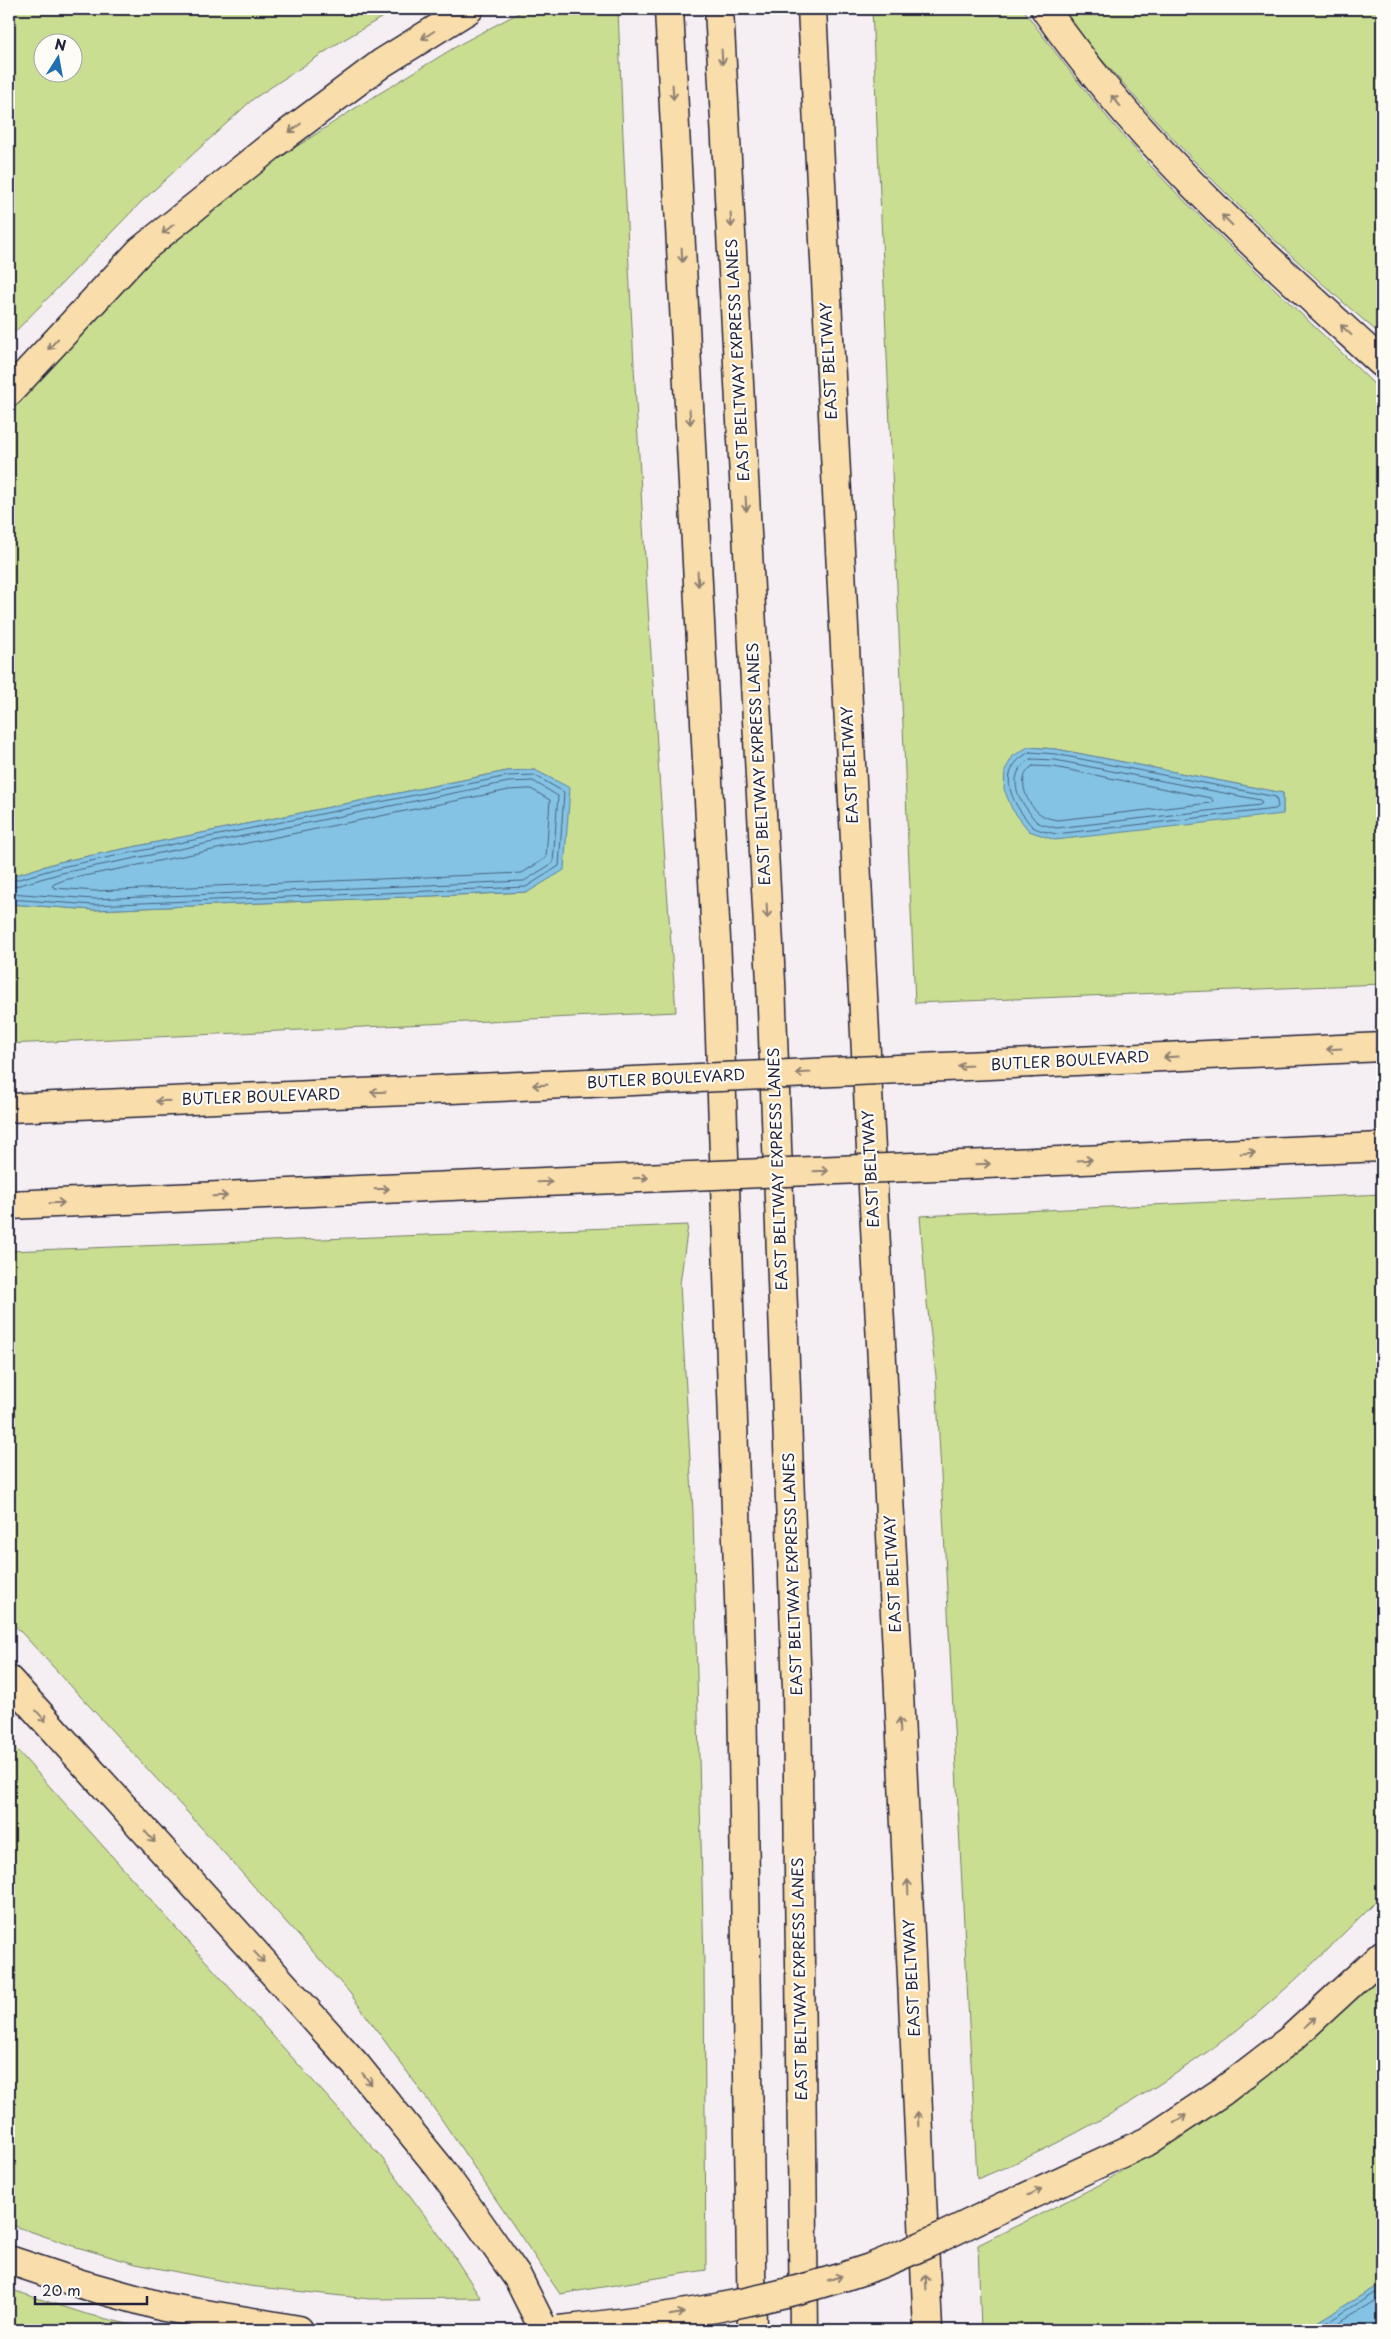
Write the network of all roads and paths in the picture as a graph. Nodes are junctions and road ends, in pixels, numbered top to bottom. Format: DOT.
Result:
graph roads {
  1 [pos="469,9"];
  2 [pos="669,9"];
  3 [pos="719,9"];
  4 [pos="812,9"];
  5 [pos="1045,9"];
  6 [pos="1382,363"];
  7 [pos="9,392"];
  8 [pos="1382,1047"];
  9 [pos="9,1108"];
  10 [pos="1382,1147"];
  11 [pos="9,1205"];
  12 [pos="9,1680"];
  13 [pos="1382,1955"];
  14 [pos="9,2260"];
  15 [pos="299,2330"];
  16 [pos="544,2330"];
  17 [pos="559,2330"];
  18 [pos="752,2330"];
  19 [pos="804,2330"];
  20 [pos="928,2330"];
  1 -- 7 [label="highway, one-way"];
  2 -- 18 [label="highway, one-way"];
  3 -- 19 [label="highway, EAST BELTWAY EXPRESS LANES, one-way"];
  20 -- 4 [label="highway, EAST BELTWAY, one-way"];
  6 -- 5 [label="highway, one-way"];
  8 -- 9 [label="highway, BUTLER BOULEVARD, one-way, bridge"];
  11 -- 10 [label="highway, one-way, bridge"];
  12 -- 16 [label="highway, one-way"];
  17 -- 13 [label="highway, one-way, bridge"];
  14 -- 15 [label="highway"];
}
